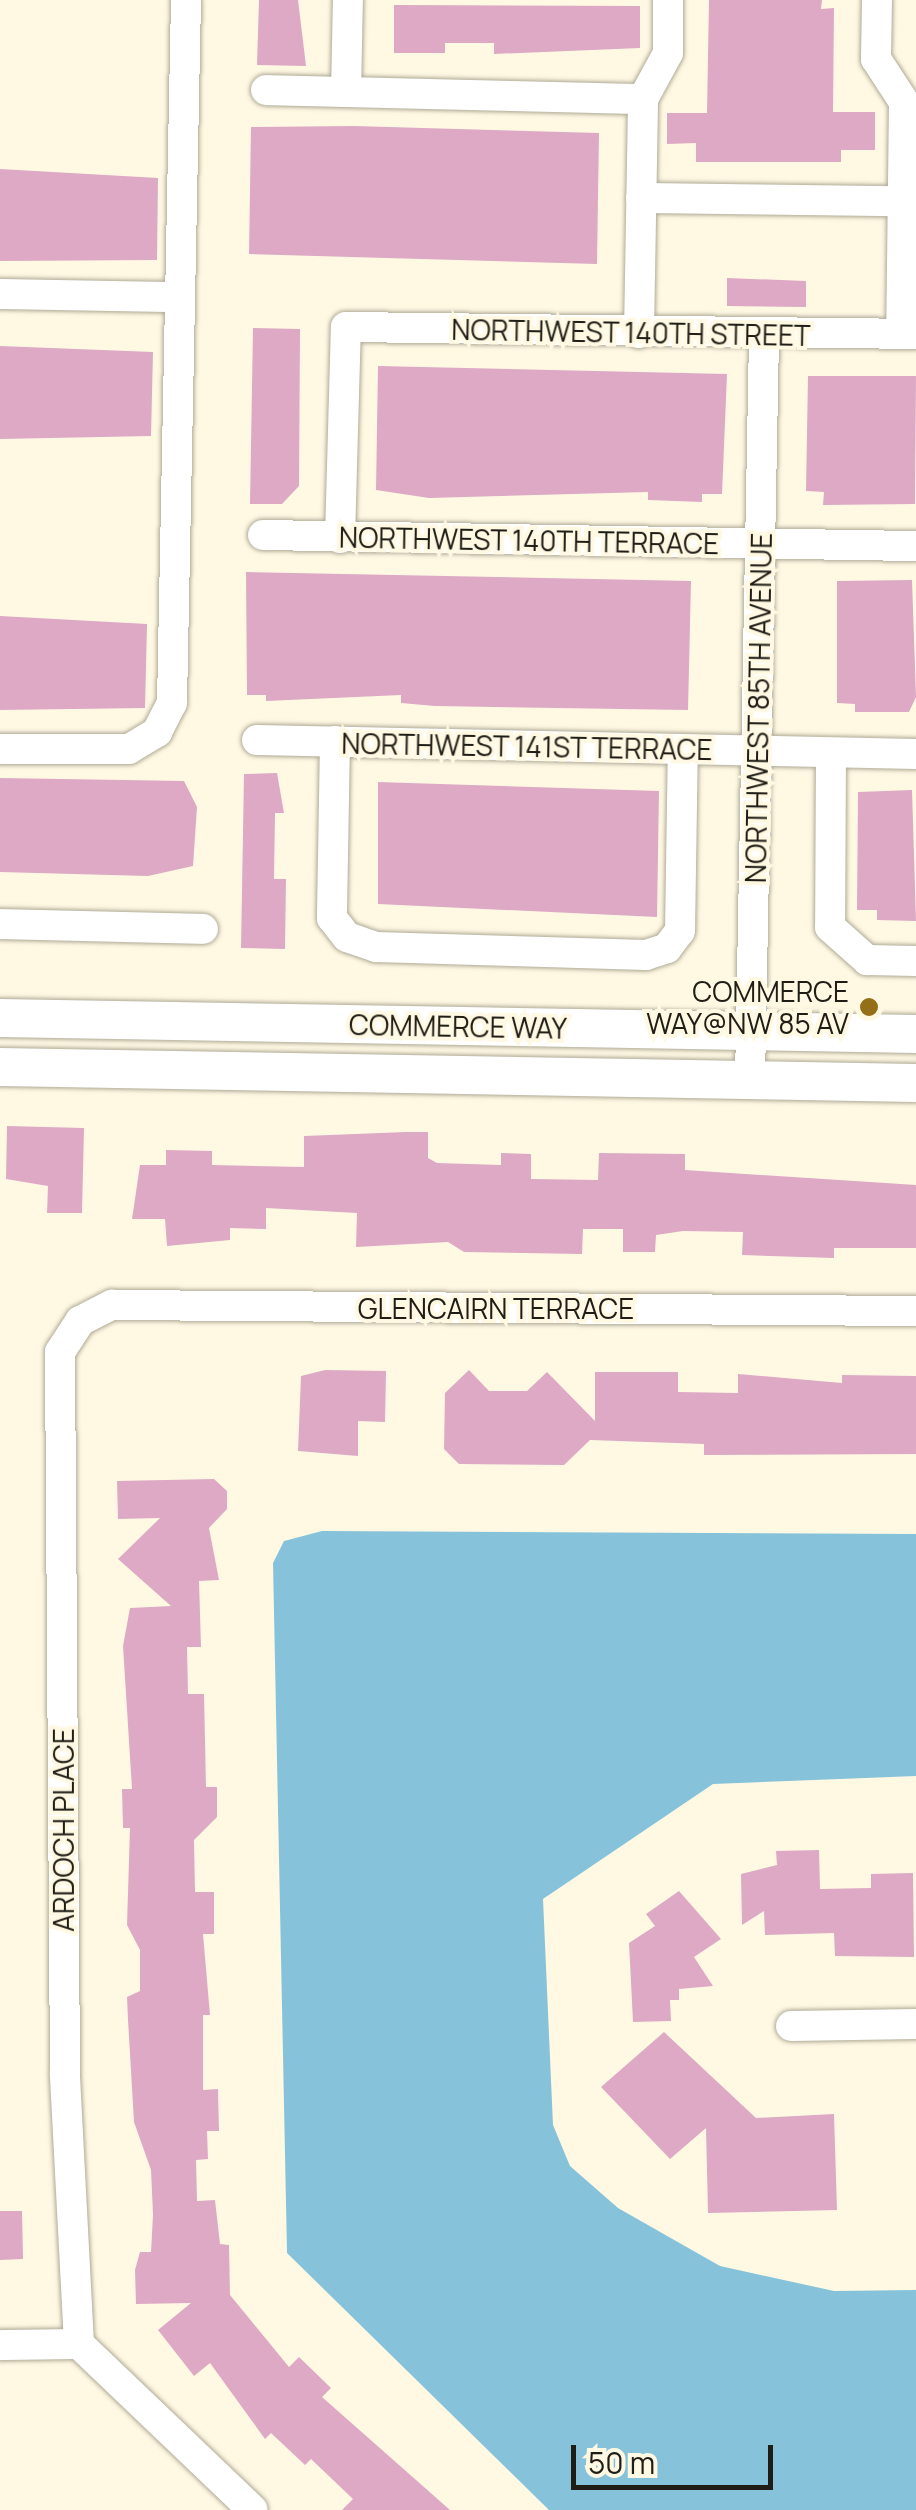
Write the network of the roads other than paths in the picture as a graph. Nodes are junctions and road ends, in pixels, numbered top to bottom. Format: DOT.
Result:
graph roads {
  1 [pos="186,0"];
  2 [pos="348,0"];
  3 [pos="668,0"];
  4 [pos="878,0"];
  5 [pos="266,90"];
  6 [pos="346,92"];
  7 [pos="643,99"];
  8 [pos="910,102"];
  9 [pos="641,198"];
  10 [pos="903,201"];
  11 [pos="0,294"];
  12 [pos="180,298"];
  13 [pos="640,333"];
  14 [pos="908,334"];
  15 [pos="764,335"];
  16 [pos="263,535"];
  17 [pos="340,538"];
  18 [pos="762,543"];
  19 [pos="916,546"];
  20 [pos="257,740"];
  21 [pos="336,741"];
  22 [pos="0,749"];
  23 [pos="683,749"];
  24 [pos="759,751"];
  25 [pos="831,752"];
  26 [pos="916,754"];
  27 [pos="0,924"];
  28 [pos="203,929"];
  29 [pos="916,961"];
  30 [pos="0,1018"];
  31 [pos="750,1032"];
  32 [pos="916,1034"];
  33 [pos="0,1067"];
  34 [pos="750,1080"];
  35 [pos="916,1083"];
  36 [pos="916,1312"];
  37 [pos="80,1321"];
  38 [pos="916,2024"];
  39 [pos="791,2026"];
  40 [pos="79,2344"];
  41 [pos="0,2345"];
  42 [pos="253,2510"];
  1 -- 12 [label="street"];
  2 -- 6 [label="street"];
  3 -- 7 [label="street"];
  4 -- 8 [label="street"];
  5 -- 6 [label="street"];
  6 -- 7 [label="street"];
  7 -- 9 [label="street"];
  8 -- 10 [label="street"];
  9 -- 10 [label="street"];
  9 -- 13 [label="street"];
  10 -- 14 [label="street"];
  11 -- 12 [label="street"];
  12 -- 22 [label="street"];
  13 -- 15 [label="street, NORTHWEST 140TH STREET"];
  13 -- 17 [label="street, NORTHWEST 140TH STREET"];
  14 -- 15 [label="street, NORTHWEST 140TH STREET"];
  15 -- 18 [label="street, NORTHWEST 85TH AVENUE"];
  16 -- 17 [label="street, NORTHWEST 140TH TERRACE"];
  17 -- 18 [label="street, NORTHWEST 140TH TERRACE"];
  18 -- 19 [label="street, NORTHWEST 140TH TERRACE"];
  18 -- 24 [label="street, NORTHWEST 85TH AVENUE"];
  20 -- 21 [label="street, NORTHWEST 141ST TERRACE"];
  21 -- 23 [label="street, NORTHWEST 141ST TERRACE"];
  21 -- 23 [label="street"];
  23 -- 24 [label="street, NORTHWEST 141ST TERRACE"];
  24 -- 25 [label="street, NORTHWEST 141ST TERRACE"];
  24 -- 31 [label="street, NORTHWEST 85TH AVENUE"];
  25 -- 26 [label="street, NORTHWEST 141ST TERRACE"];
  25 -- 29 [label="street"];
  27 -- 28 [label="street"];
  30 -- 31 [label="street, COMMERCE WAY"];
  31 -- 32 [label="street, COMMERCE WAY"];
  31 -- 34 [label="street, NORTHWEST 85TH AVENUE"];
  33 -- 34 [label="street, COMMERCE WAY"];
  34 -- 35 [label="street, COMMERCE WAY"];
  36 -- 37 [label="street, GLENCAIRN TERRACE"];
  37 -- 40 [label="street, ARDOCH PLACE"];
  38 -- 39 [label="street"];
  40 -- 41 [label="street"];
  40 -- 42 [label="street"];
}
